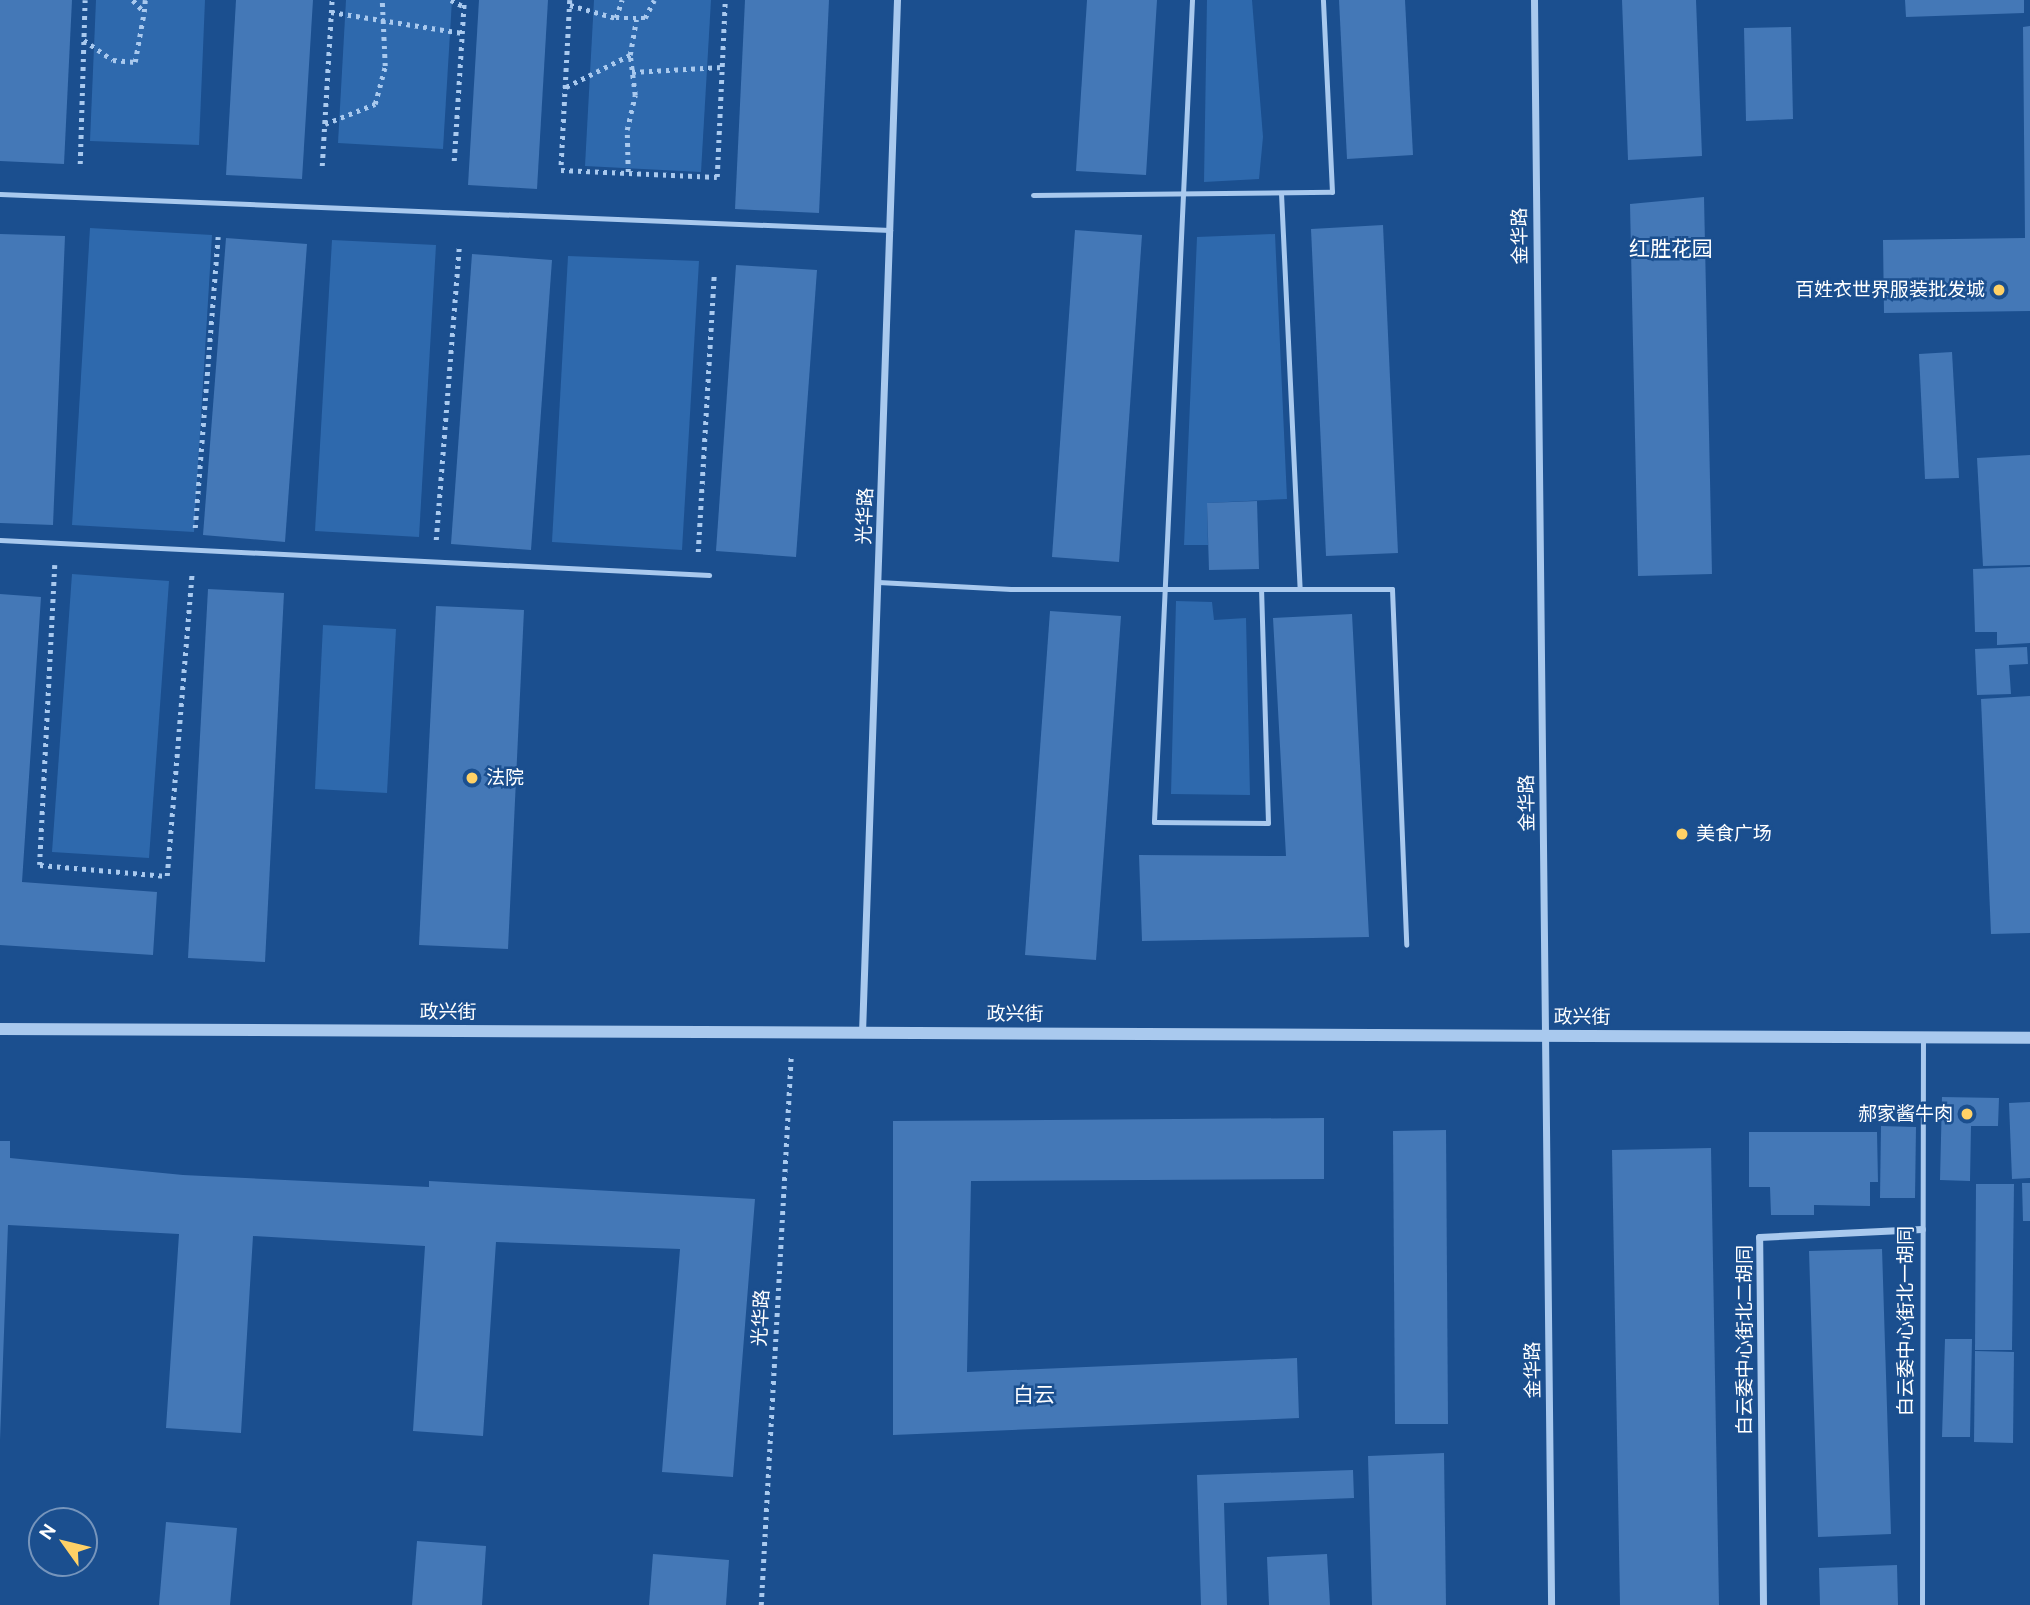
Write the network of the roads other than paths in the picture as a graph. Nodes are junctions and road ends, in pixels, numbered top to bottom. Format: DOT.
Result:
graph roads {
  1 [pos="897,0"];
  2 [pos="1192,0"];
  3 [pos="1324,0"];
  4 [pos="1534,0"];
  5 [pos="1281,193"];
  6 [pos="0,194"];
  7 [pos="1033,195"];
  8 [pos="1183,196"];
  9 [pos="890,230"];
  10 [pos="0,540"];
  11 [pos="709,575"];
  12 [pos="878,582"];
  13 [pos="1164,589"];
  14 [pos="1261,589"];
  15 [pos="1300,589"];
  16 [pos="1406,945"];
  17 [pos="0,1029"];
  18 [pos="862,1033"];
  19 [pos="1545,1036"];
  20 [pos="1923,1038"];
  21 [pos="2030,1038"];
  22 [pos="1922,1229"];
  23 [pos="1551,1605"];
  24 [pos="1763,1605"];
  25 [pos="1922,1605"];
  1 -- 9 [label="street, 光华路"];
  2 -- 8 [label="lane"];
  3 -- 5 [label="lane"];
  4 -- 19 [label="street, 金华路"];
  5 -- 8 [label="lane"];
  5 -- 15 [label="lane"];
  6 -- 9 [label="lane"];
  7 -- 8 [label="lane"];
  8 -- 13 [label="lane"];
  9 -- 12 [label="street, 光华路"];
  10 -- 11 [label="lane"];
  12 -- 13 [label="lane"];
  12 -- 18 [label="street, 光华路"];
  13 -- 14 [label="lane"];
  13 -- 14 [label="lane"];
  14 -- 15 [label="lane"];
  15 -- 16 [label="lane"];
  17 -- 18 [label="street, 政兴街"];
  18 -- 19 [label="street, 政兴街"];
  19 -- 20 [label="street, 政兴街"];
  19 -- 23 [label="street, 金华路"];
  20 -- 21 [label="street, 政兴街"];
  20 -- 22 [label="lane, 白云委中心街北一胡同"];
  22 -- 24 [label="street, 白云委中心街北二胡同"];
  22 -- 25 [label="lane, 白云委中心街北一胡同"];
}
